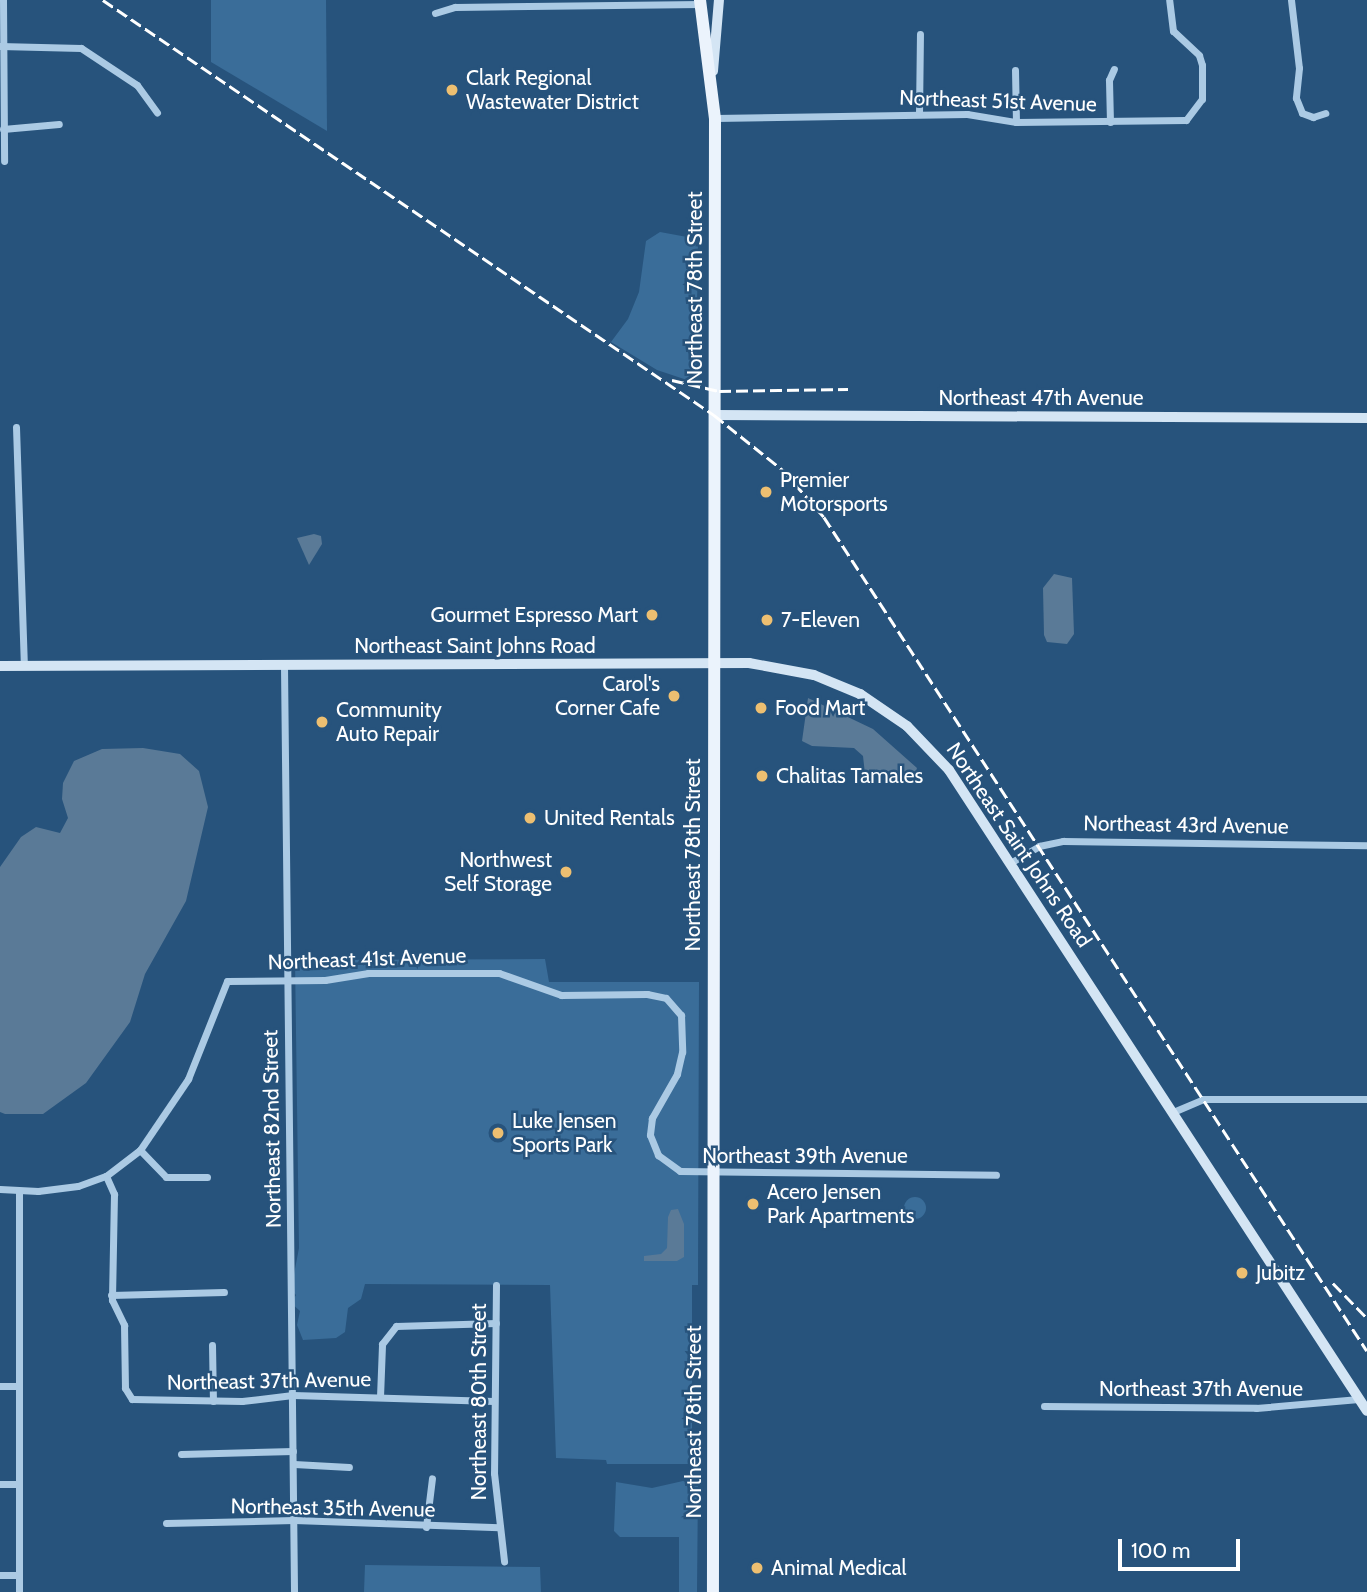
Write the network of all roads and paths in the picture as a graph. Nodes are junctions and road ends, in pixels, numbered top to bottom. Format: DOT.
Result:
graph roads {
  1 [pos="3,0"];
  2 [pos="719,0"];
  3 [pos="1169,0"];
  4 [pos="1291,0"];
  5 [pos="701,2"];
  6 [pos="435,13"];
  7 [pos="920,34"];
  8 [pos="1,46"];
  9 [pos="1114,69"];
  10 [pos="1015,70"];
  11 [pos="713,71"];
  12 [pos="157,113"];
  13 [pos="1325,113"];
  14 [pos="919,114"];
  15 [pos="715,118"];
  16 [pos="1016,122"];
  17 [pos="1110,122"];
  18 [pos="59,124"];
  19 [pos="4,129"];
  20 [pos="4,161"];
  21 [pos="714,415"];
  22 [pos="1367,418"];
  23 [pos="16,427"];
  24 [pos="712,663"];
  25 [pos="0,666"];
  26 [pos="24,666"];
  27 [pos="284,666"];
  28 [pos="1367,845"];
  29 [pos="1010,863"];
  30 [pos="287,981"];
  31 [pos="674,1003"];
  32 [pos="1367,1099"];
  33 [pos="1173,1112"];
  34 [pos="140,1150"];
  35 [pos="713,1174"];
  36 [pos="106,1175"];
  37 [pos="996,1175"];
  38 [pos="207,1177"];
  39 [pos="0,1189"];
  40 [pos="19,1192"];
  41 [pos="496,1285"];
  42 [pos="224,1292"];
  43 [pos="111,1295"];
  44 [pos="496,1322"];
  45 [pos="212,1345"];
  46 [pos="0,1386"];
  47 [pos="19,1386"];
  48 [pos="293,1395"];
  49 [pos="380,1397"];
  50 [pos="1359,1399"];
  51 [pos="213,1401"];
  52 [pos="494,1401"];
  53 [pos="1044,1406"];
  54 [pos="1367,1411"];
  55 [pos="293,1451"];
  56 [pos="181,1454"];
  57 [pos="294,1464"];
  58 [pos="349,1467"];
  59 [pos="432,1478"];
  60 [pos="0,1484"];
  61 [pos="19,1484"];
  62 [pos="294,1520"];
  63 [pos="166,1523"];
  64 [pos="426,1527"];
  65 [pos="499,1527"];
  66 [pos="504,1560"];
  67 [pos="0,1575"];
  68 [pos="19,1575"];
  69 [pos="19,1592"];
  70 [pos="294,1592"];
  71 [pos="713,1592"];
  1 -- 8 [label="street"];
  2 -- 11 [label="main road"];
  3 -- 17 [label="street, Northeast 51st Avenue"];
  4 -- 13 [label="street"];
  5 -- 6 [label="street"];
  5 -- 11 [label="main road, Northeast 78th Street"];
  7 -- 14 [label="street"];
  8 -- 12 [label="street"];
  8 -- 19 [label="street"];
  9 -- 17 [label="street"];
  10 -- 16 [label="street"];
  11 -- 15 [label="main road, Northeast 78th Street"];
  14 -- 15 [label="street, Northeast 51st Avenue"];
  14 -- 16 [label="street, Northeast 51st Avenue"];
  15 -- 21 [label="main road, Northeast 78th Street"];
  16 -- 17 [label="street, Northeast 51st Avenue"];
  18 -- 19 [label="street"];
  19 -- 20 [label="street"];
  21 -- 22 [label="main road, Northeast 47th Avenue"];
  21 -- 24 [label="main road, Northeast 78th Street"];
  23 -- 26 [label="street"];
  24 -- 27 [label="main road, Northeast Saint Johns Road"];
  24 -- 29 [label="main road, Northeast Saint Johns Road"];
  24 -- 35 [label="main road, Northeast 78th Street"];
  25 -- 26 [label="main road, Northeast Saint Johns Road"];
  26 -- 27 [label="main road, Northeast Saint Johns Road"];
  27 -- 30 [label="street, Northeast 82nd Street"];
  28 -- 29 [label="street, Northeast 43rd Avenue"];
  29 -- 33 [label="main road, Northeast Saint Johns Road"];
  30 -- 31 [label="street, Northeast 41st Avenue"];
  30 -- 34 [label="street, Northeast 41st Avenue"];
  30 -- 48 [label="street, Northeast 82nd Street"];
  31 -- 35 [label="street, Northeast 39th Avenue"];
  32 -- 33 [label="street"];
  33 -- 50 [label="main road, Northeast Saint Johns Road"];
  34 -- 36 [label="street"];
  34 -- 38 [label="street"];
  35 -- 37 [label="street, Northeast 39th Avenue"];
  35 -- 71 [label="main road, Northeast 78th Street"];
  36 -- 40 [label="street"];
  36 -- 43 [label="street"];
  39 -- 40 [label="street"];
  40 -- 47 [label="street"];
  41 -- 44 [label="street, Northeast 80th Street"];
  42 -- 43 [label="street"];
  43 -- 51 [label="street, Northeast 37th Avenue"];
  44 -- 49 [label="street"];
  44 -- 52 [label="street, Northeast 80th Street"];
  45 -- 51 [label="street"];
  46 -- 47 [label="street"];
  47 -- 61 [label="street"];
  48 -- 49 [label="street, Northeast 37th Avenue"];
  48 -- 51 [label="street, Northeast 37th Avenue"];
  48 -- 55 [label="street, Northeast 82nd Street"];
  49 -- 52 [label="street, Northeast 37th Avenue"];
  50 -- 53 [label="street, Northeast 37th Avenue"];
  50 -- 54 [label="main road, Northeast Saint Johns Road"];
  52 -- 65 [label="street, Northeast 80th Street"];
  55 -- 56 [label="street"];
  55 -- 57 [label="street, Northeast 82nd Street"];
  57 -- 58 [label="street"];
  57 -- 62 [label="street, Northeast 82nd Street"];
  59 -- 64 [label="street"];
  60 -- 61 [label="street"];
  61 -- 68 [label="street"];
  62 -- 63 [label="street, Northeast 35th Avenue"];
  62 -- 64 [label="street, Northeast 35th Avenue"];
  62 -- 70 [label="street, Northeast 82nd Street"];
  64 -- 65 [label="street, Northeast 35th Avenue"];
  65 -- 66 [label="street, Northeast 80th Street"];
  67 -- 68 [label="street"];
  68 -- 69 [label="street"];
}
